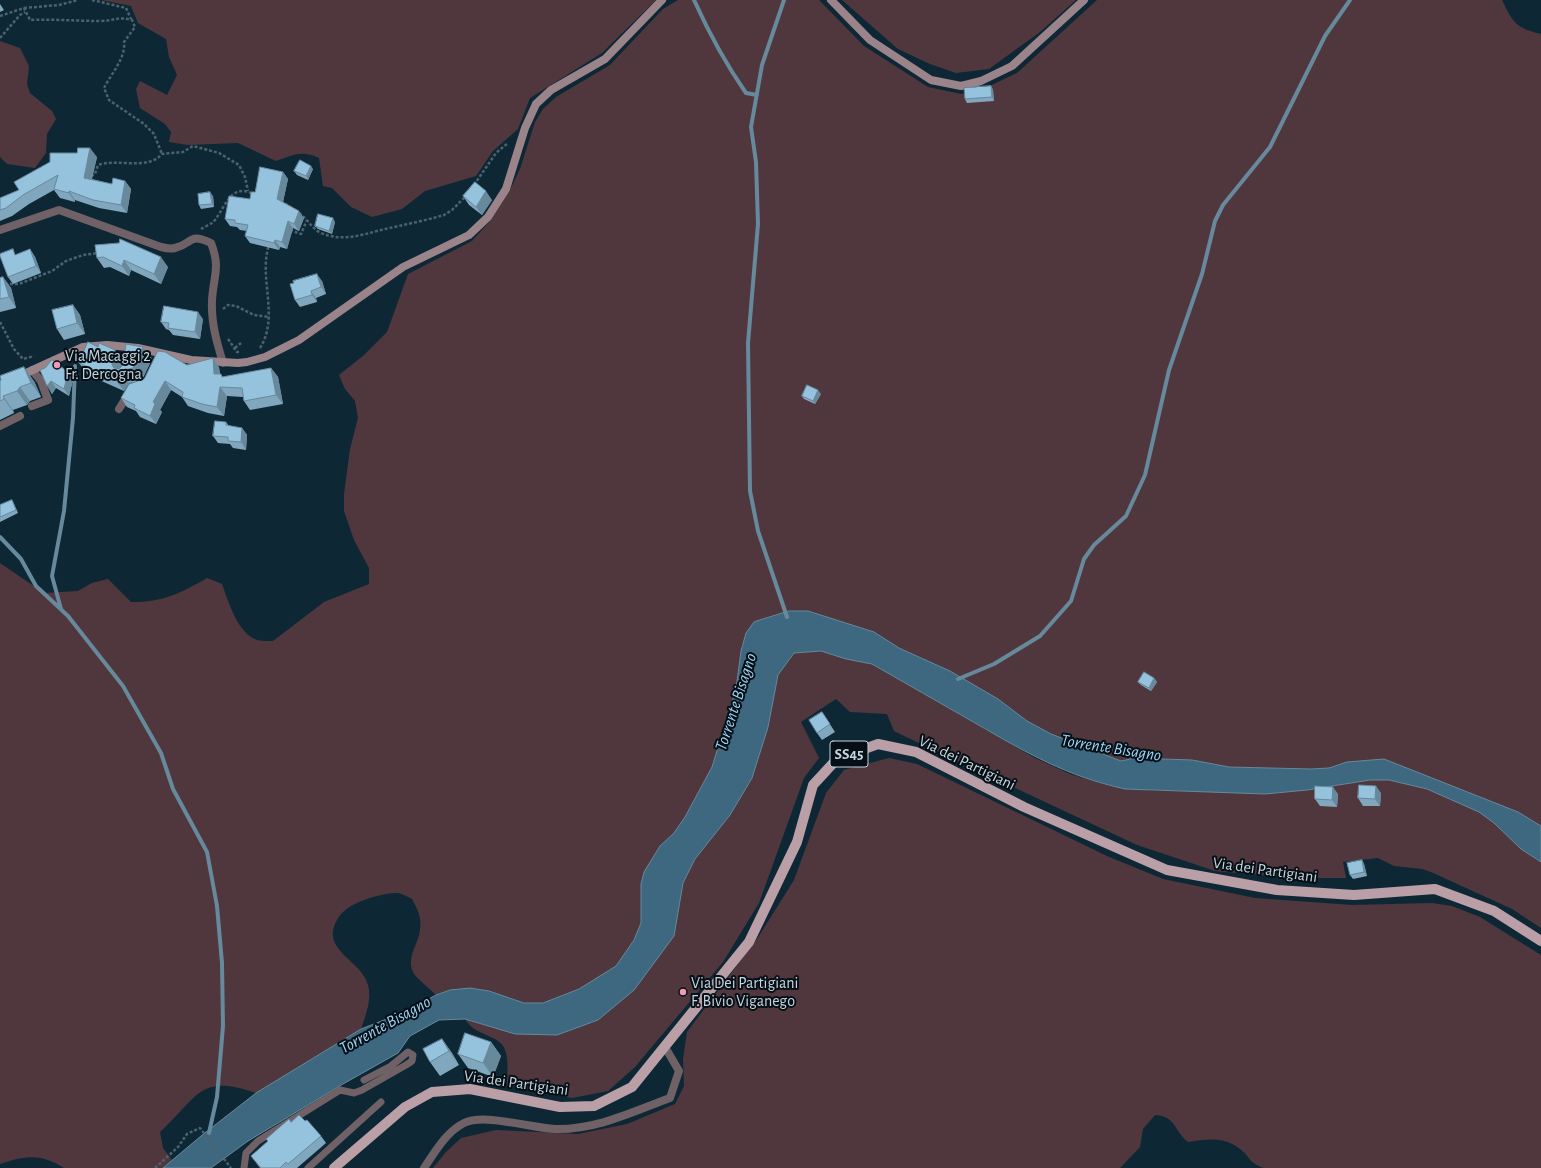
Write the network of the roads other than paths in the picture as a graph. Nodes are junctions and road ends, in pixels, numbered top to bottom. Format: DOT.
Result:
graph roads {
  1 [pos="662,0"];
  2 [pos="831,0"];
  3 [pos="1084,0"];
  4 [pos="0,230"];
  5 [pos="125,347"];
  6 [pos="128,358"];
  7 [pos="223,363"];
  8 [pos="32,370"];
  9 [pos="0,385"];
  10 [pos="138,386"];
  11 [pos="32,406"];
  12 [pos="119,409"];
  13 [pos="20,416"];
  14 [pos="0,426"];
  15 [pos="1541,941"];
  16 [pos="665,1047"];
  17 [pos="364,1080"];
  18 [pos="381,1102"];
  19 [pos="244,1168"];
  20 [pos="308,1168"];
  21 [pos="334,1168"];
  22 [pos="424,1168"];
  1 -- 7 [label="main road"];
  2 -- 3 [label="main road"];
  4 -- 7 [label="street"];
  5 -- 6 [label="street"];
  5 -- 7 [label="main road"];
  5 -- 8 [label="main road"];
  8 -- 9 [label="main road"];
  8 -- 11 [label="street"];
  10 -- 12 [label="street"];
  13 -- 14 [label="street"];
  15 -- 16 [label="main road, Via dei Partigiani / SS45"];
  16 -- 21 [label="main road, Via dei Partigiani / SS45"];
  16 -- 22 [label="street"];
  17 -- 19 [label="lane"];
  18 -- 20 [label="lane"];
}
